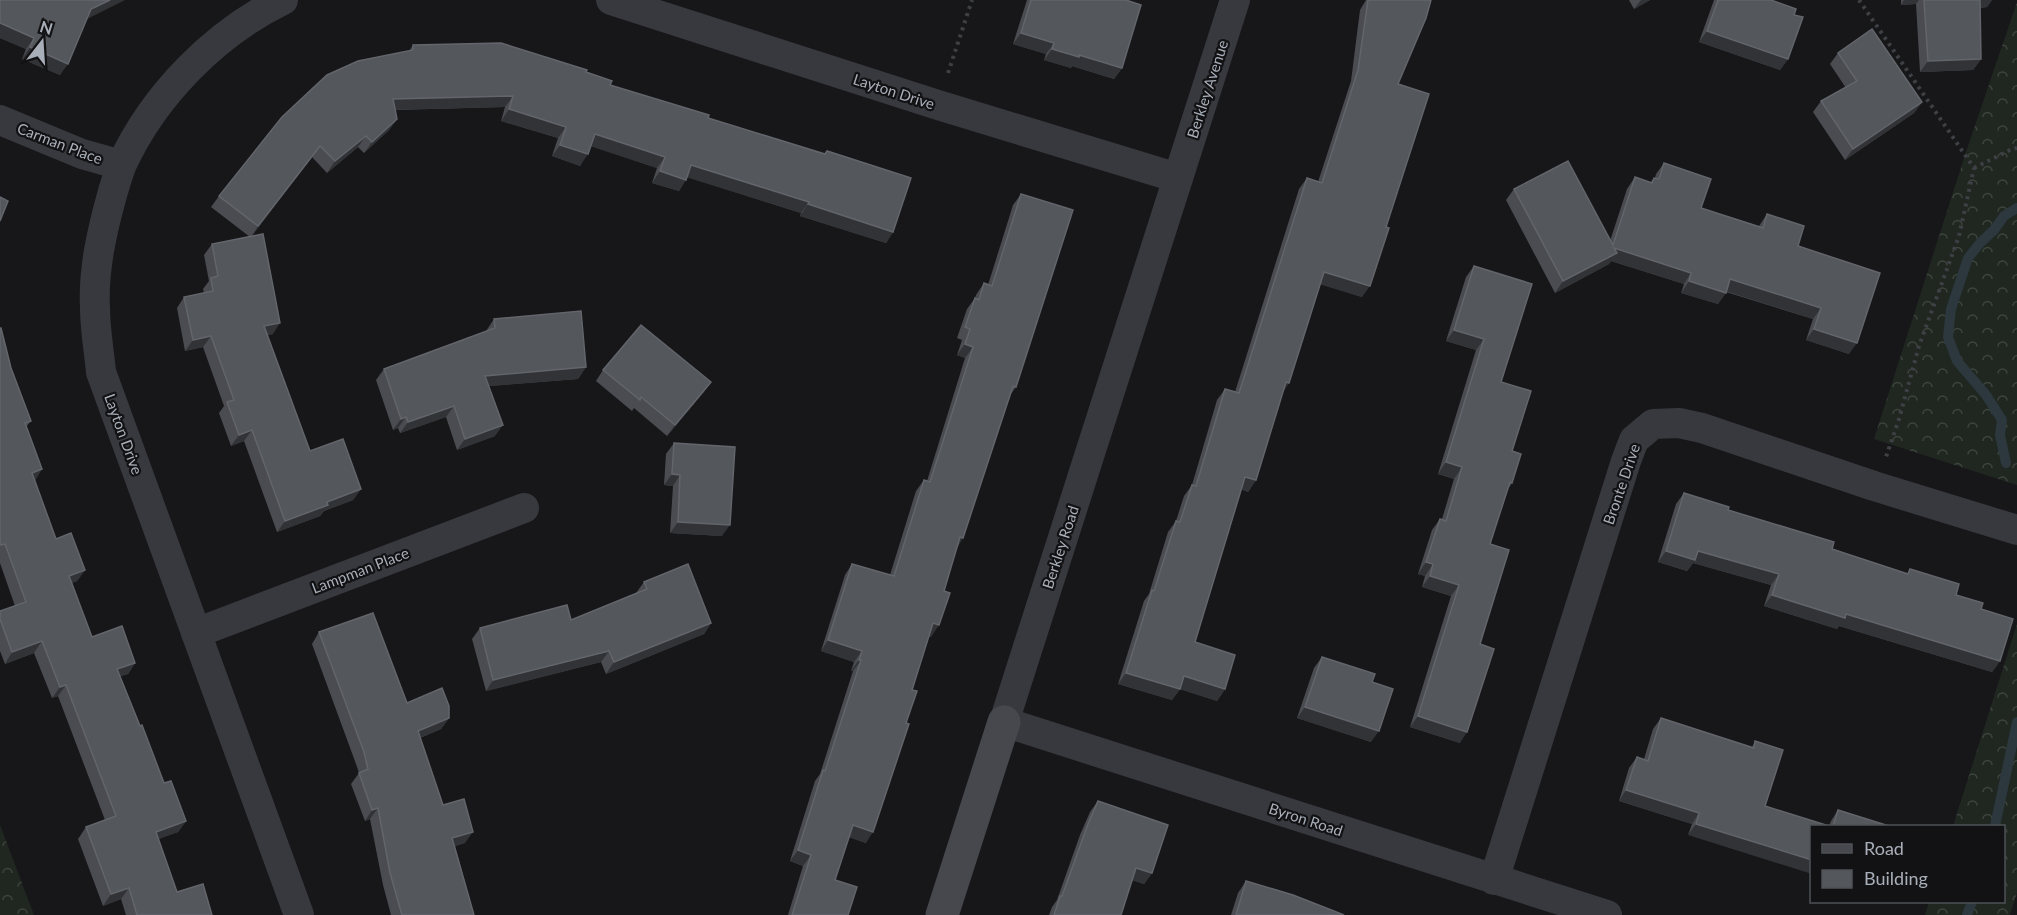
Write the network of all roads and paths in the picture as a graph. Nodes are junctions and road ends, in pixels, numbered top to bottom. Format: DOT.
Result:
graph roads {
  1 [pos="283,0"];
  2 [pos="611,0"];
  3 [pos="972,0"];
  4 [pos="1235,0"];
  5 [pos="1859,0"];
  6 [pos="938,105"];
  7 [pos="0,120"];
  8 [pos="2017,148"];
  9 [pos="121,165"];
  10 [pos="1974,168"];
  11 [pos="1178,178"];
  12 [pos="1874,486"];
  13 [pos="524,508"];
  14 [pos="2017,530"];
  15 [pos="196,633"];
  16 [pos="1004,722"];
  17 [pos="1494,880"];
  18 [pos="299,915"];
  19 [pos="942,915"];
  20 [pos="1607,915"];
  1 -- 9 [label="street, Layton Drive"];
  2 -- 6 [label="street, Layton Drive"];
  3 -- 6 [label="path"];
  4 -- 11 [label="street, Berkley Avenue"];
  5 -- 10 [label="path"];
  6 -- 11 [label="street, Layton Drive"];
  7 -- 9 [label="street, Carman Place"];
  8 -- 10 [label="path"];
  9 -- 15 [label="street, Layton Drive"];
  10 -- 12 [label="path"];
  11 -- 16 [label="street, Berkley Road"];
  12 -- 14 [label="street, Bronte Drive"];
  12 -- 17 [label="street, Bronte Drive"];
  13 -- 15 [label="street, Lampman Place"];
  15 -- 18 [label="street, Layton Drive"];
  16 -- 17 [label="street, Byron Road"];
  16 -- 19 [label="street, Berkley Road"];
  17 -- 20 [label="street, Byron Road"];
}
